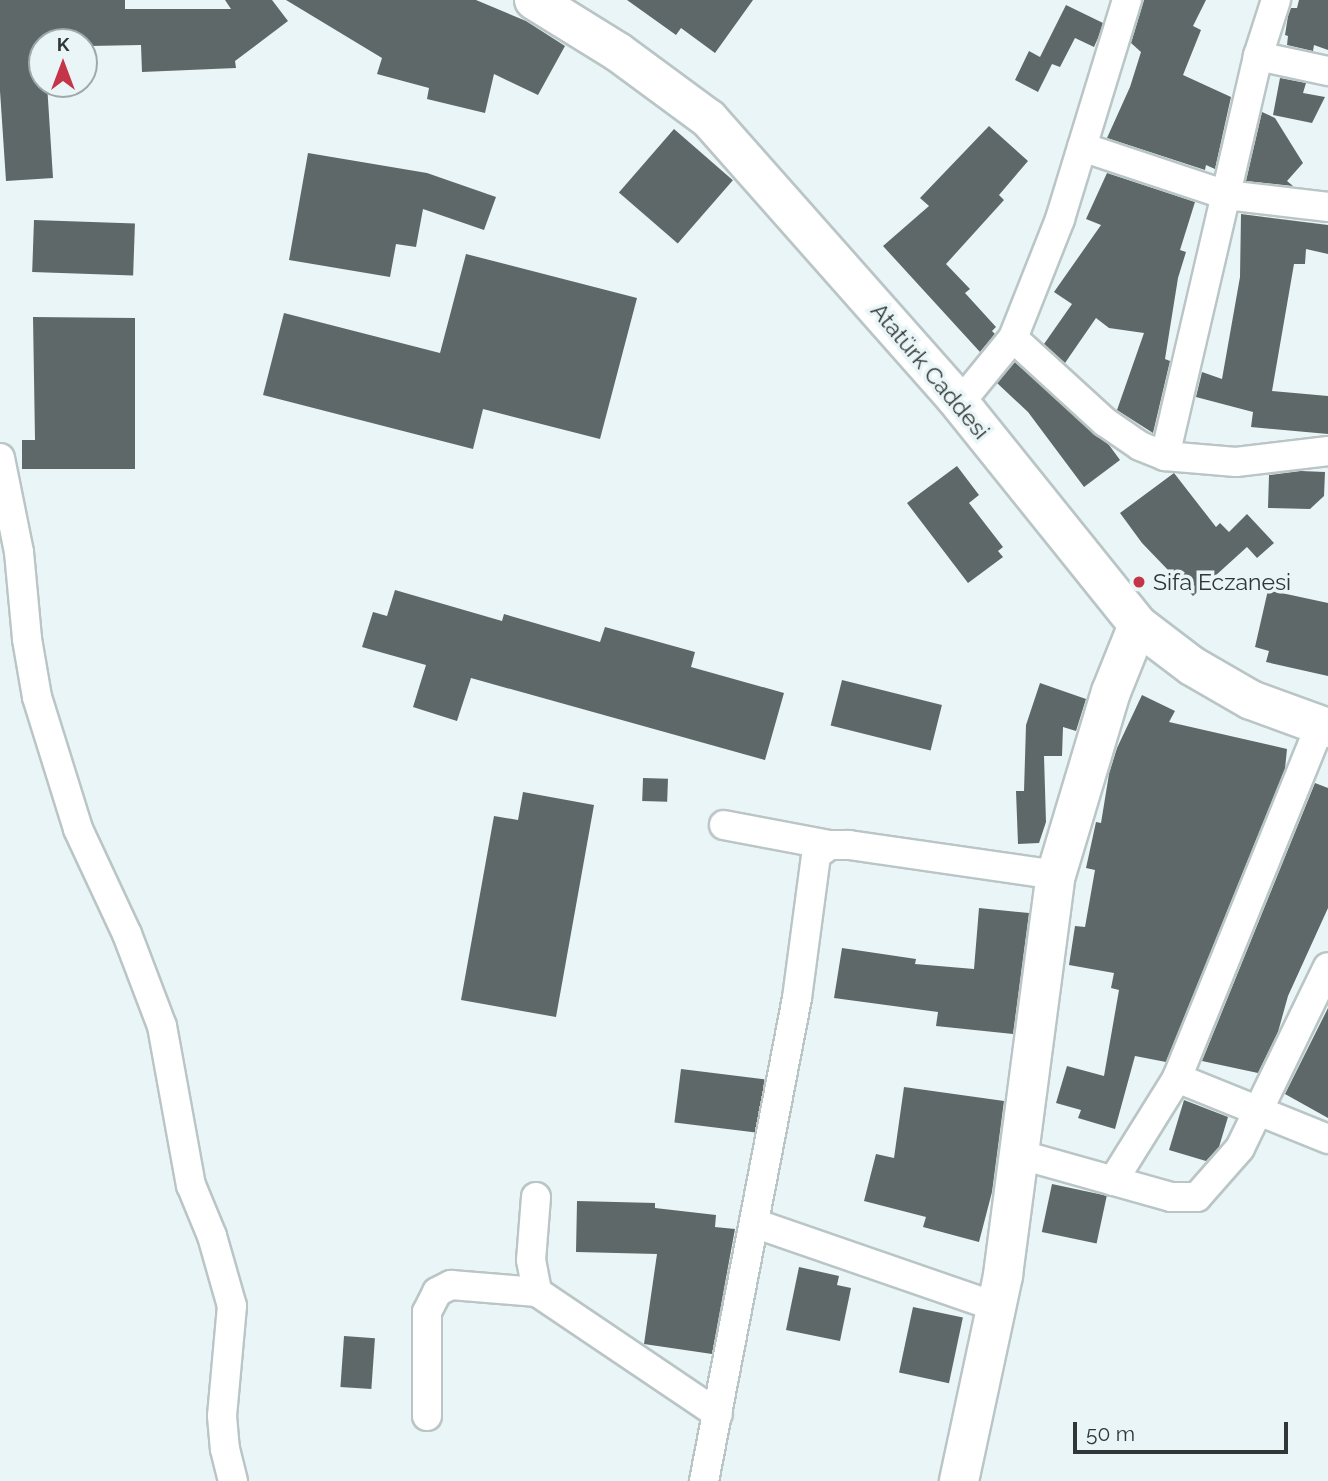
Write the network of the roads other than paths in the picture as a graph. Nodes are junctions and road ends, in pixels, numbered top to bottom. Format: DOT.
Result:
graph roads {
  1 [pos="534,0"];
  2 [pos="1127,0"];
  3 [pos="1276,0"];
  4 [pos="1258,56"];
  5 [pos="1328,71"];
  6 [pos="1082,147"];
  7 [pos="1226,195"];
  8 [pos="1328,206"];
  9 [pos="1013,338"];
  10 [pos="959,404"];
  11 [pos="1328,451"];
  12 [pos="1166,456"];
  13 [pos="0,458"];
  14 [pos="1138,625"];
  15 [pos="1325,726"];
  16 [pos="724,825"];
  17 [pos="830,845"];
  18 [pos="1056,875"];
  19 [pos="1328,967"];
  20 [pos="1177,1078"];
  21 [pos="1257,1112"];
  22 [pos="1328,1139"];
  23 [pos="1018,1154"];
  24 [pos="1113,1181"];
  25 [pos="536,1197"];
  26 [pos="754,1223"];
  27 [pos="537,1292"];
  28 [pos="996,1307"];
  29 [pos="718,1414"];
  30 [pos="427,1416"];
  31 [pos="233,1481"];
  32 [pos="704,1481"];
  33 [pos="959,1481"];
  1 -- 10 [label="main road, Atatürk Caddesi"];
  2 -- 6 [label="street"];
  3 -- 4 [label="street"];
  4 -- 5 [label="street"];
  4 -- 7 [label="street"];
  6 -- 7 [label="street"];
  6 -- 9 [label="street"];
  7 -- 8 [label="street"];
  7 -- 12 [label="street"];
  9 -- 10 [label="street"];
  9 -- 12 [label="street"];
  10 -- 14 [label="main road, Atatürk Caddesi"];
  11 -- 12 [label="street"];
  13 -- 31 [label="street"];
  14 -- 15 [label="main road, Atatürk Caddesi"];
  14 -- 18 [label="main road"];
  15 -- 20 [label="street"];
  16 -- 17 [label="street"];
  17 -- 18 [label="street"];
  17 -- 26 [label="street"];
  18 -- 23 [label="main road"];
  19 -- 21 [label="street"];
  20 -- 21 [label="street"];
  20 -- 24 [label="street"];
  21 -- 22 [label="street"];
  21 -- 24 [label="street"];
  23 -- 24 [label="street"];
  23 -- 28 [label="main road"];
  25 -- 27 [label="street"];
  26 -- 28 [label="street"];
  26 -- 29 [label="street"];
  27 -- 29 [label="street"];
  27 -- 30 [label="street"];
  28 -- 33 [label="main road"];
  29 -- 32 [label="street"];
}
